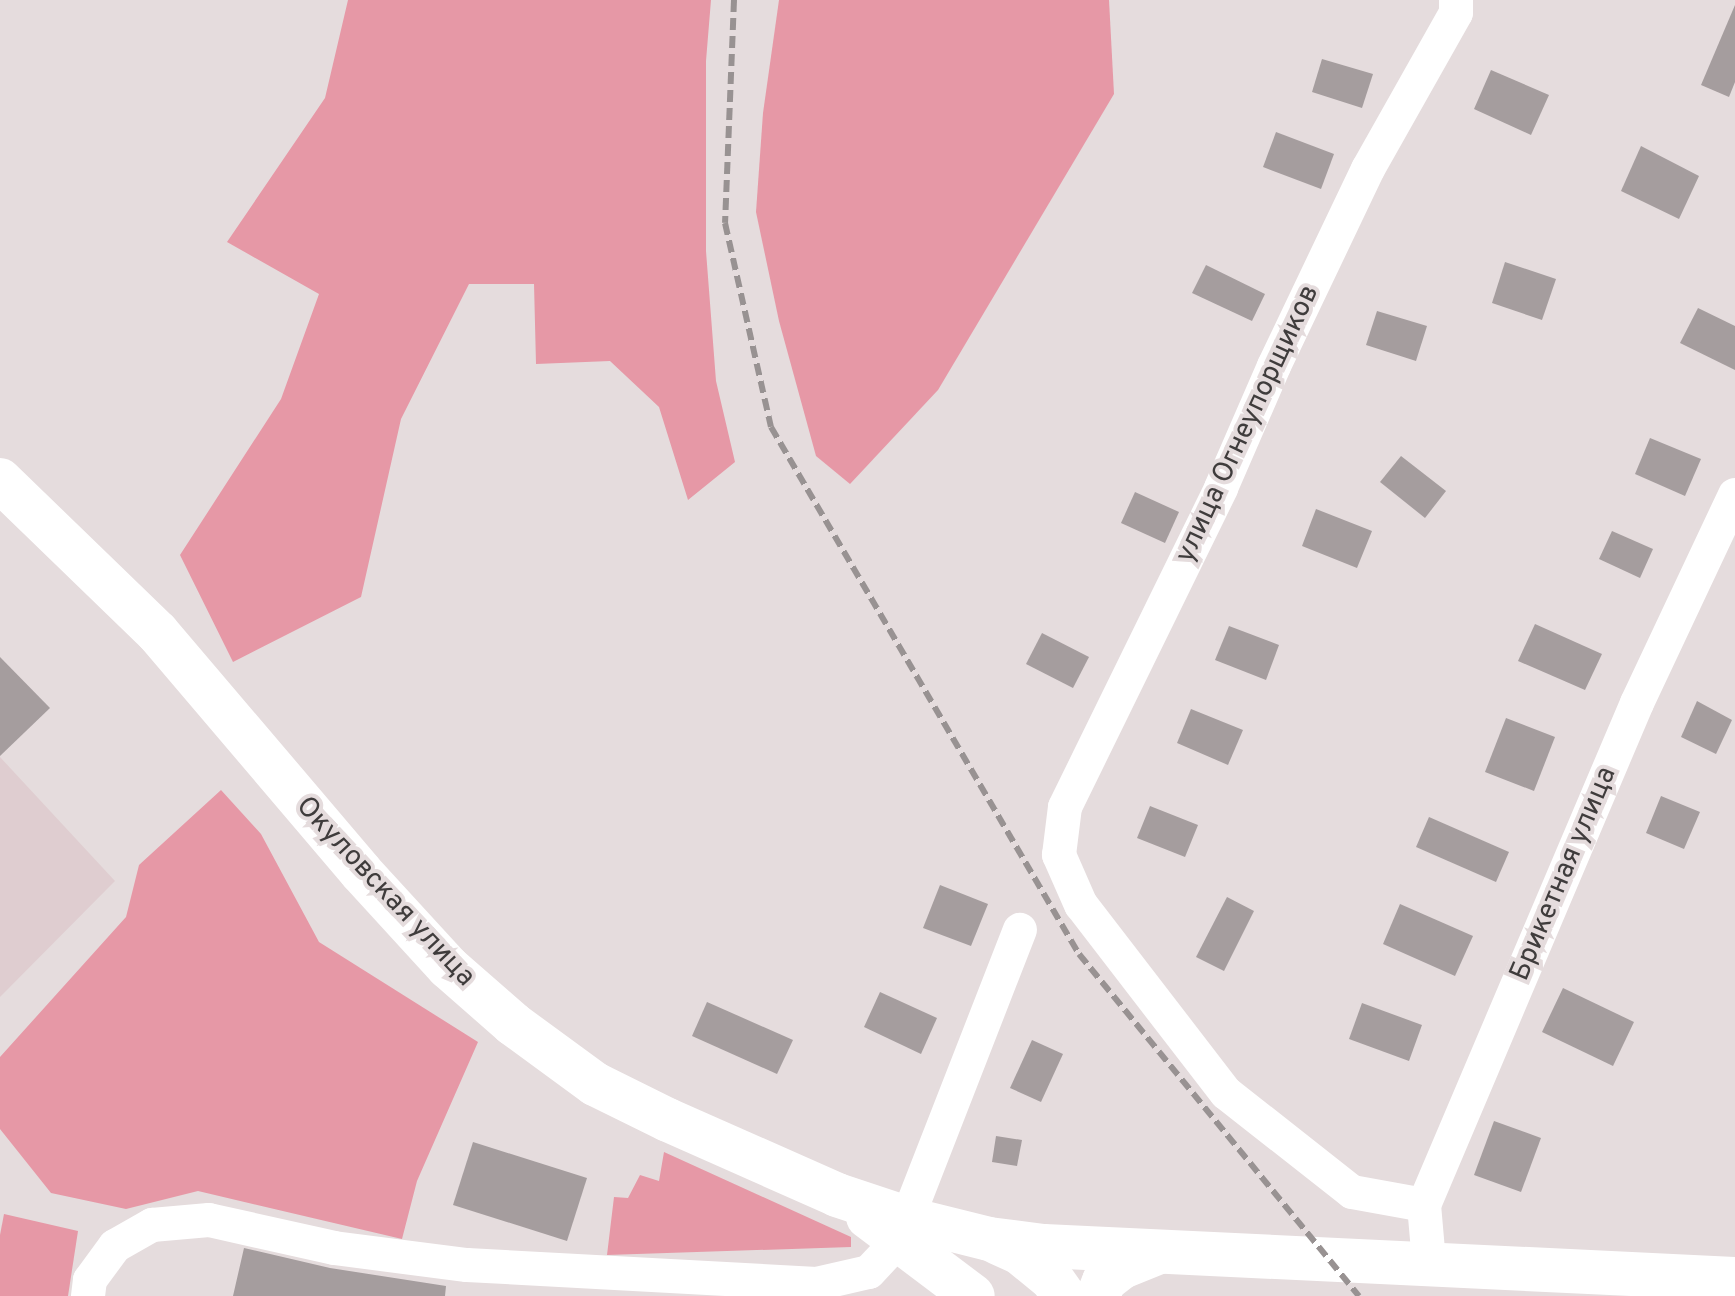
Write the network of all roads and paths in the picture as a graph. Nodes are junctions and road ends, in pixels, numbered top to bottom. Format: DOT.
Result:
graph roads {
  1 [pos="1456,0"];
  2 [pos="0,480"];
  3 [pos="1735,495"];
  4 [pos="1020,930"];
  5 [pos="1424,1205"];
  6 [pos="904,1229"];
  7 [pos="989,1239"];
  8 [pos="1103,1248"];
  9 [pos="1165,1250"];
  10 [pos="1429,1262"];
  11 [pos="1735,1279"];
  12 [pos="1053,1290"];
  13 [pos="88,1296"];
  14 [pos="973,1296"];
  15 [pos="1098,1296"];
  1 -- 5 [label="street, улица Огнеупорщиков"];
  2 -- 6 [label="main road, Окуловская улица"];
  3 -- 5 [label="street, Брикетная улица"];
  4 -- 6 [label="street"];
  5 -- 10 [label="street, Брикетная улица"];
  6 -- 7 [label="main road, Окуловская улица"];
  6 -- 13 [label="street"];
  6 -- 14 [label="main road"];
  7 -- 8 [label="main road"];
  7 -- 12 [label="main road"];
  8 -- 9 [label="main road"];
  8 -- 12 [label="main road"];
  9 -- 10 [label="main road"];
  9 -- 15 [label="main road"];
  10 -- 11 [label="main road"];
}
